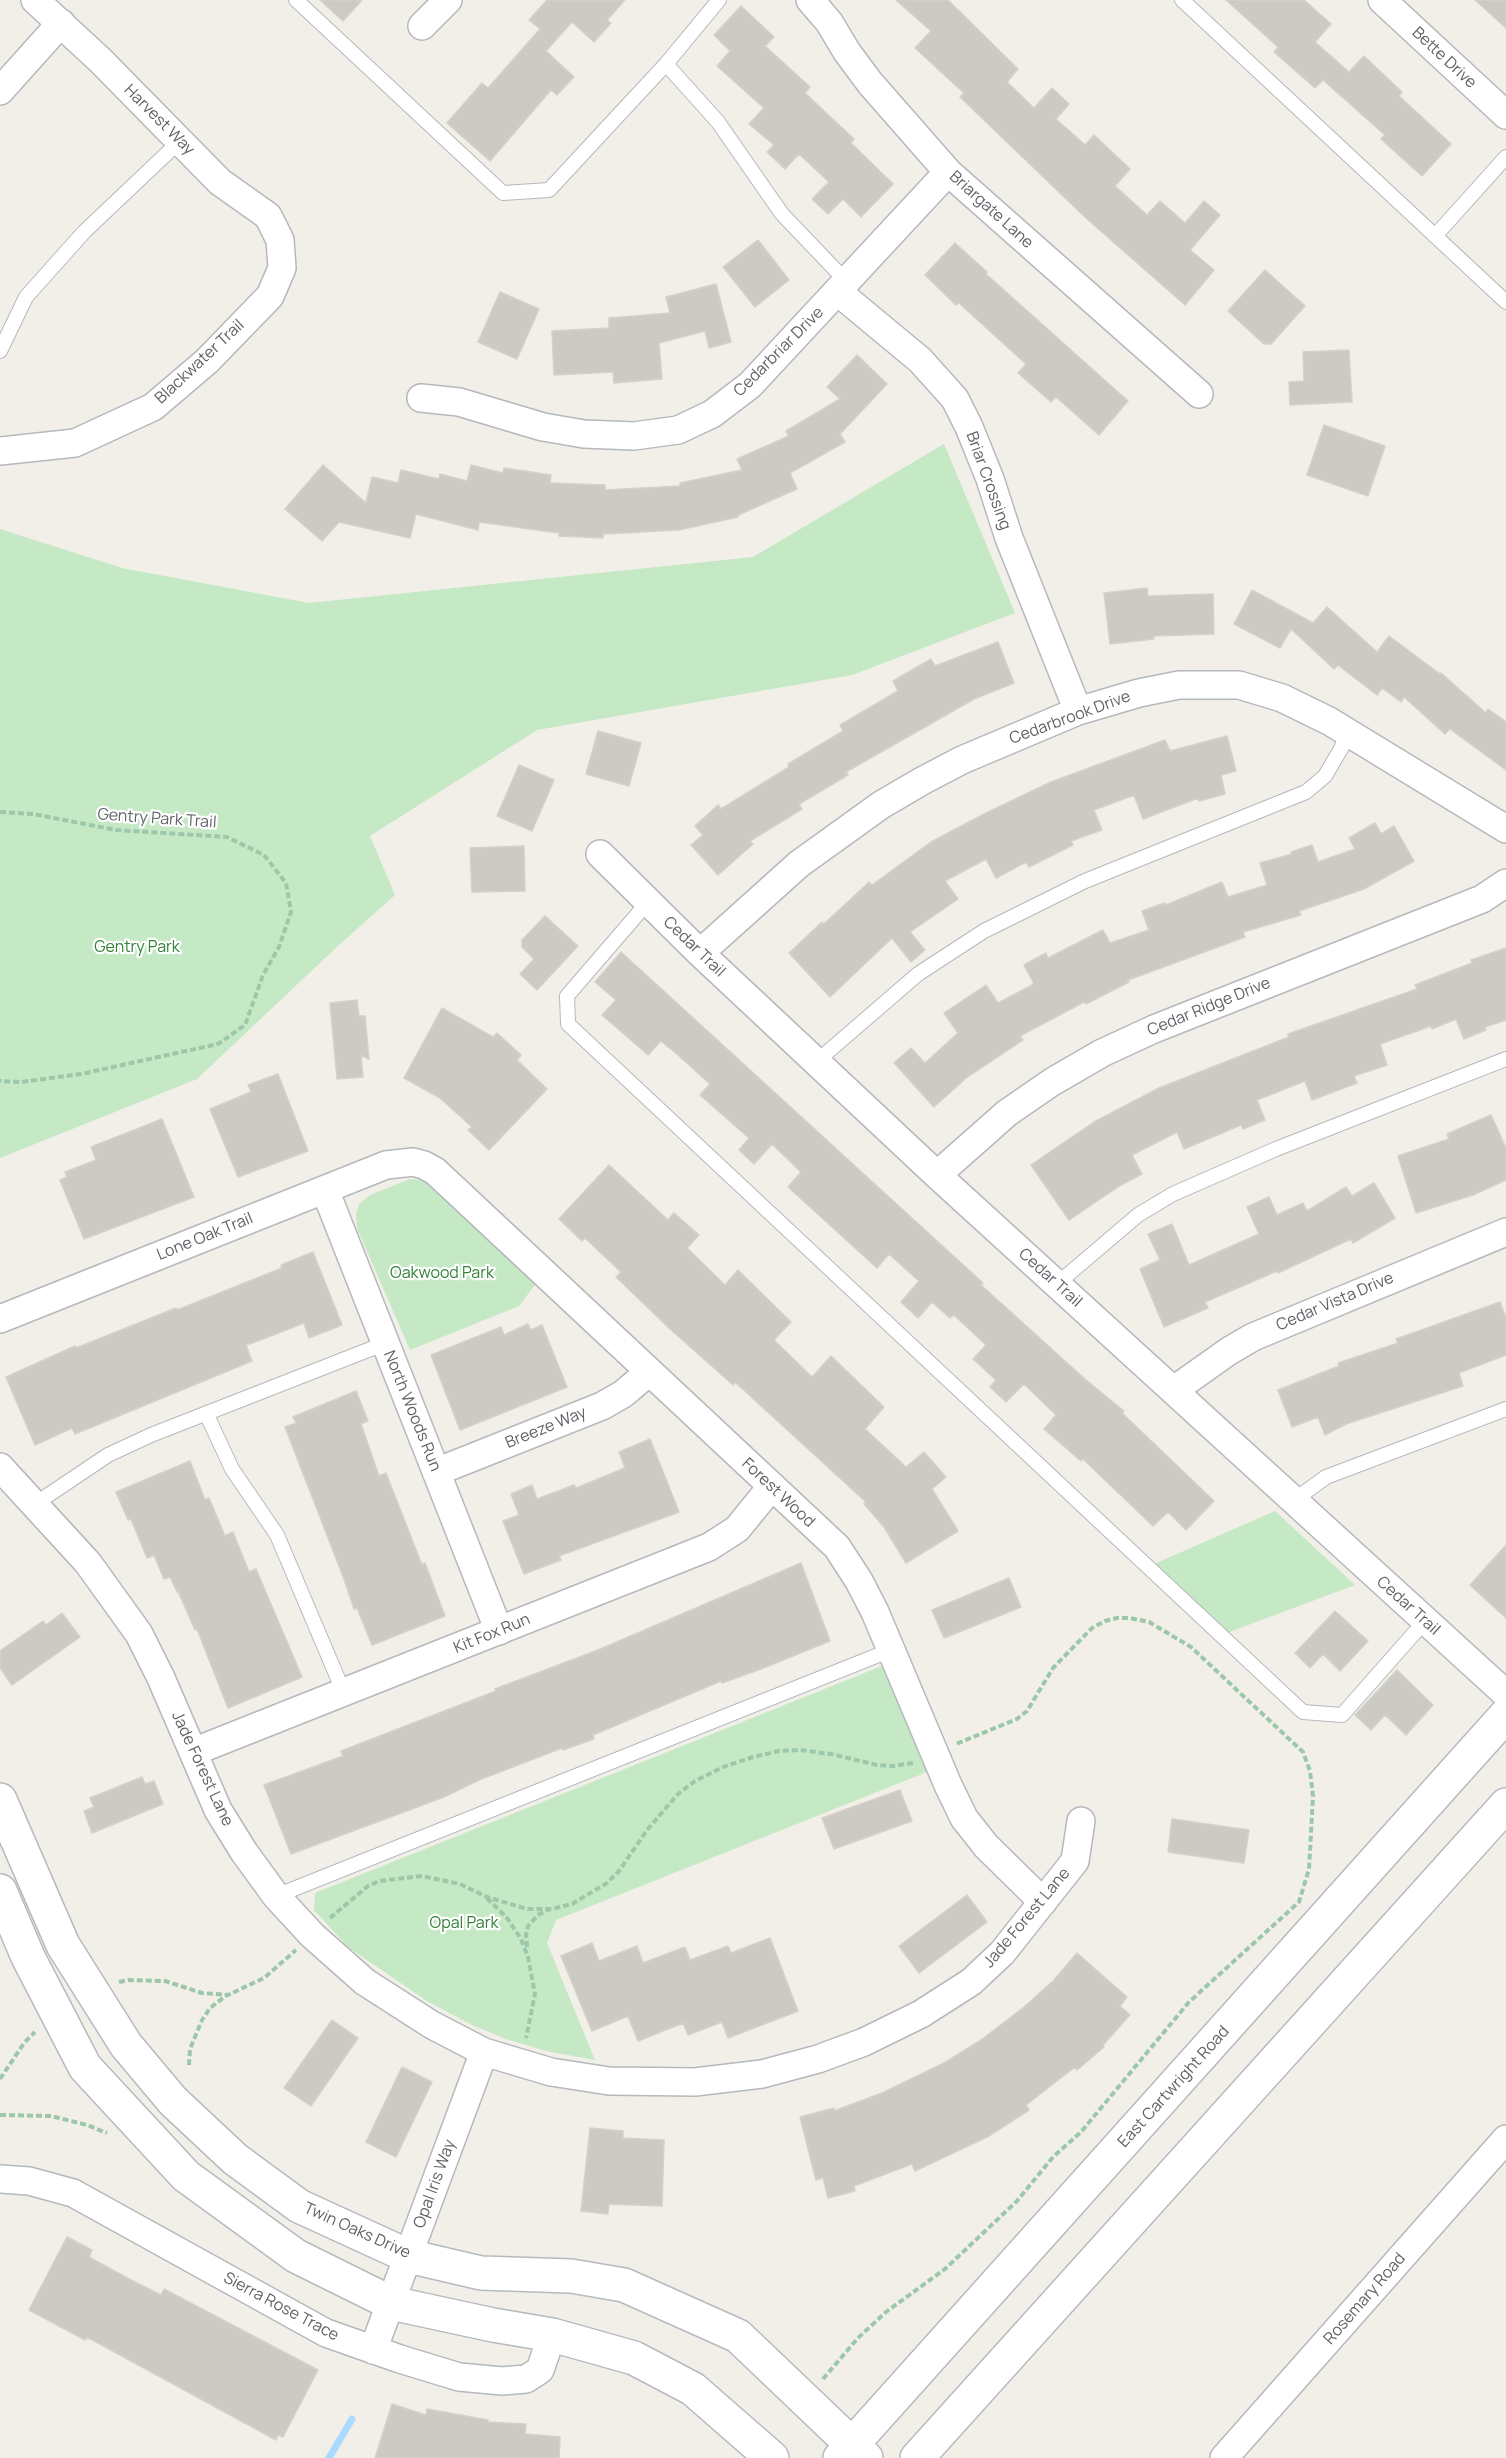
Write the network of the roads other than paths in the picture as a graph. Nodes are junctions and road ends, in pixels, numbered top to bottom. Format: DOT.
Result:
graph roads {
  1 [pos="36,0"];
  2 [pos="296,0"];
  3 [pos="448,0"];
  4 [pos="720,0"];
  5 [pos="810,0"];
  6 [pos="1182,0"];
  7 [pos="1382,0"];
  8 [pos="61,23"];
  9 [pos="422,26"];
  10 [pos="666,64"];
  11 [pos="0,91"];
  12 [pos="1506,115"];
  13 [pos="180,141"];
  14 [pos="1506,158"];
  15 [pos="948,172"];
  16 [pos="1435,236"];
  17 [pos="280,240"];
  18 [pos="843,287"];
  19 [pos="1506,302"];
  20 [pos="0,351"];
  21 [pos="1199,394"];
  22 [pos="421,398"];
  23 [pos="0,451"];
  24 [pos="1078,711"];
  25 [pos="1346,731"];
  26 [pos="1506,829"];
  27 [pos="600,854"];
  28 [pos="1506,884"];
  29 [pos="648,902"];
  30 [pos="700,953"];
  31 [pos="1506,1059"];
  32 [pos="816,1062"];
  33 [pos="412,1162"];
  34 [pos="937,1175"];
  35 [pos="325,1190"];
  36 [pos="1506,1232"];
  37 [pos="1057,1284"];
  38 [pos="0,1319"];
  39 [pos="386,1343"];
  40 [pos="649,1372"];
  41 [pos="1174,1390"];
  42 [pos="1506,1409"];
  43 [pos="206,1413"];
  44 [pos="0,1467"];
  45 [pos="436,1472"];
  46 [pos="772,1486"];
  47 [pos="1293,1501"];
  48 [pos="35,1504"];
  49 [pos="1425,1621"];
  50 [pos="499,1632"];
  51 [pos="891,1650"];
  52 [pos="344,1693"];
  53 [pos="1506,1694"];
  54 [pos="1506,1715"];
  55 [pos="193,1752"];
  56 [pos="0,1800"];
  57 [pos="1506,1805"];
  58 [pos="1081,1821"];
  59 [pos="0,1891"];
  60 [pos="276,1896"];
  61 [pos="1043,1902"];
  62 [pos="484,2052"];
  63 [pos="1506,2139"];
  64 [pos="0,2179"];
  65 [pos="408,2256"];
  66 [pos="391,2303"];
  67 [pos="552,2335"];
  68 [pos="373,2350"];
  69 [pos="853,2453"];
  70 [pos="772,2458"];
  71 [pos="917,2458"];
  72 [pos="1224,2458"];
  1 -- 8 [label="street, Harvest Way"];
  2 -- 10 [label="lane"];
  3 -- 9 [label="street"];
  4 -- 10 [label="lane"];
  5 -- 15 [label="street, Briargate Lane"];
  6 -- 16 [label="lane"];
  7 -- 12 [label="street, Bette Drive"];
  8 -- 11 [label="street"];
  8 -- 13 [label="street, Harvest Way"];
  10 -- 18 [label="lane"];
  13 -- 17 [label="street, Harvest Way"];
  13 -- 20 [label="lane"];
  14 -- 16 [label="lane"];
  15 -- 18 [label="street, Cedarbriar Drive"];
  15 -- 21 [label="street, Briargate Lane"];
  16 -- 19 [label="lane"];
  17 -- 23 [label="street, Blackwater Trail"];
  18 -- 22 [label="street, Cedarbriar Drive"];
  18 -- 24 [label="street, Briar Crossing"];
  24 -- 25 [label="street, Cedarbrook Drive"];
  24 -- 30 [label="street, Cedarbrook Drive"];
  25 -- 26 [label="street, Cedarbrook Drive"];
  25 -- 32 [label="lane"];
  27 -- 29 [label="street, Cedar Trail"];
  28 -- 34 [label="street, Cedar Ridge Drive"];
  29 -- 30 [label="street, Cedar Trail"];
  29 -- 49 [label="lane"];
  30 -- 32 [label="street, Cedar Trail"];
  31 -- 37 [label="lane"];
  32 -- 34 [label="street, Cedar Trail"];
  33 -- 35 [label="street, Lone Oak Trail"];
  33 -- 40 [label="street, Forest Wood"];
  34 -- 37 [label="street, Cedar Trail"];
  35 -- 38 [label="street, Lone Oak Trail"];
  35 -- 39 [label="street, North Woods Run"];
  36 -- 41 [label="street, Cedar Vista Drive"];
  37 -- 41 [label="street, Cedar Trail"];
  39 -- 43 [label="lane"];
  39 -- 45 [label="street, North Woods Run"];
  40 -- 45 [label="street, Breeze Way"];
  40 -- 46 [label="street, Forest Wood"];
  41 -- 47 [label="street, Cedar Trail"];
  42 -- 47 [label="lane"];
  43 -- 48 [label="lane"];
  43 -- 52 [label="lane"];
  44 -- 48 [label="street, Jade Forest Lane"];
  45 -- 50 [label="street, North Woods Run"];
  46 -- 50 [label="street, Kit Fox Run"];
  46 -- 51 [label="street, Forest Wood"];
  47 -- 49 [label="street, Cedar Trail"];
  48 -- 55 [label="street, Jade Forest Lane"];
  49 -- 53 [label="street, Cedar Trail"];
  50 -- 52 [label="street, Kit Fox Run"];
  51 -- 60 [label="lane"];
  51 -- 61 [label="street, Forest Wood"];
  52 -- 55 [label="street, Kit Fox Run"];
  54 -- 69 [label="street, East Cartwright Road"];
  55 -- 60 [label="street, Jade Forest Lane"];
  56 -- 65 [label="street, Twin Oaks Drive"];
  57 -- 71 [label="street"];
  58 -- 61 [label="street, Jade Forest Lane"];
  59 -- 66 [label="street"];
  60 -- 62 [label="street, Jade Forest Lane"];
  61 -- 62 [label="street, Jade Forest Lane"];
  62 -- 65 [label="street, Opal Iris Way"];
  63 -- 72 [label="street, Rosemary Road"];
  64 -- 68 [label="street, Sierra Rose Trace"];
  65 -- 66 [label="street, Opal Iris Way"];
  65 -- 69 [label="street, Twin Oaks Drive"];
  66 -- 67 [label="street"];
  66 -- 68 [label="street, Opal Iris Way"];
  67 -- 68 [label="street, Sierra Rose Trace"];
  67 -- 70 [label="street"];
}
